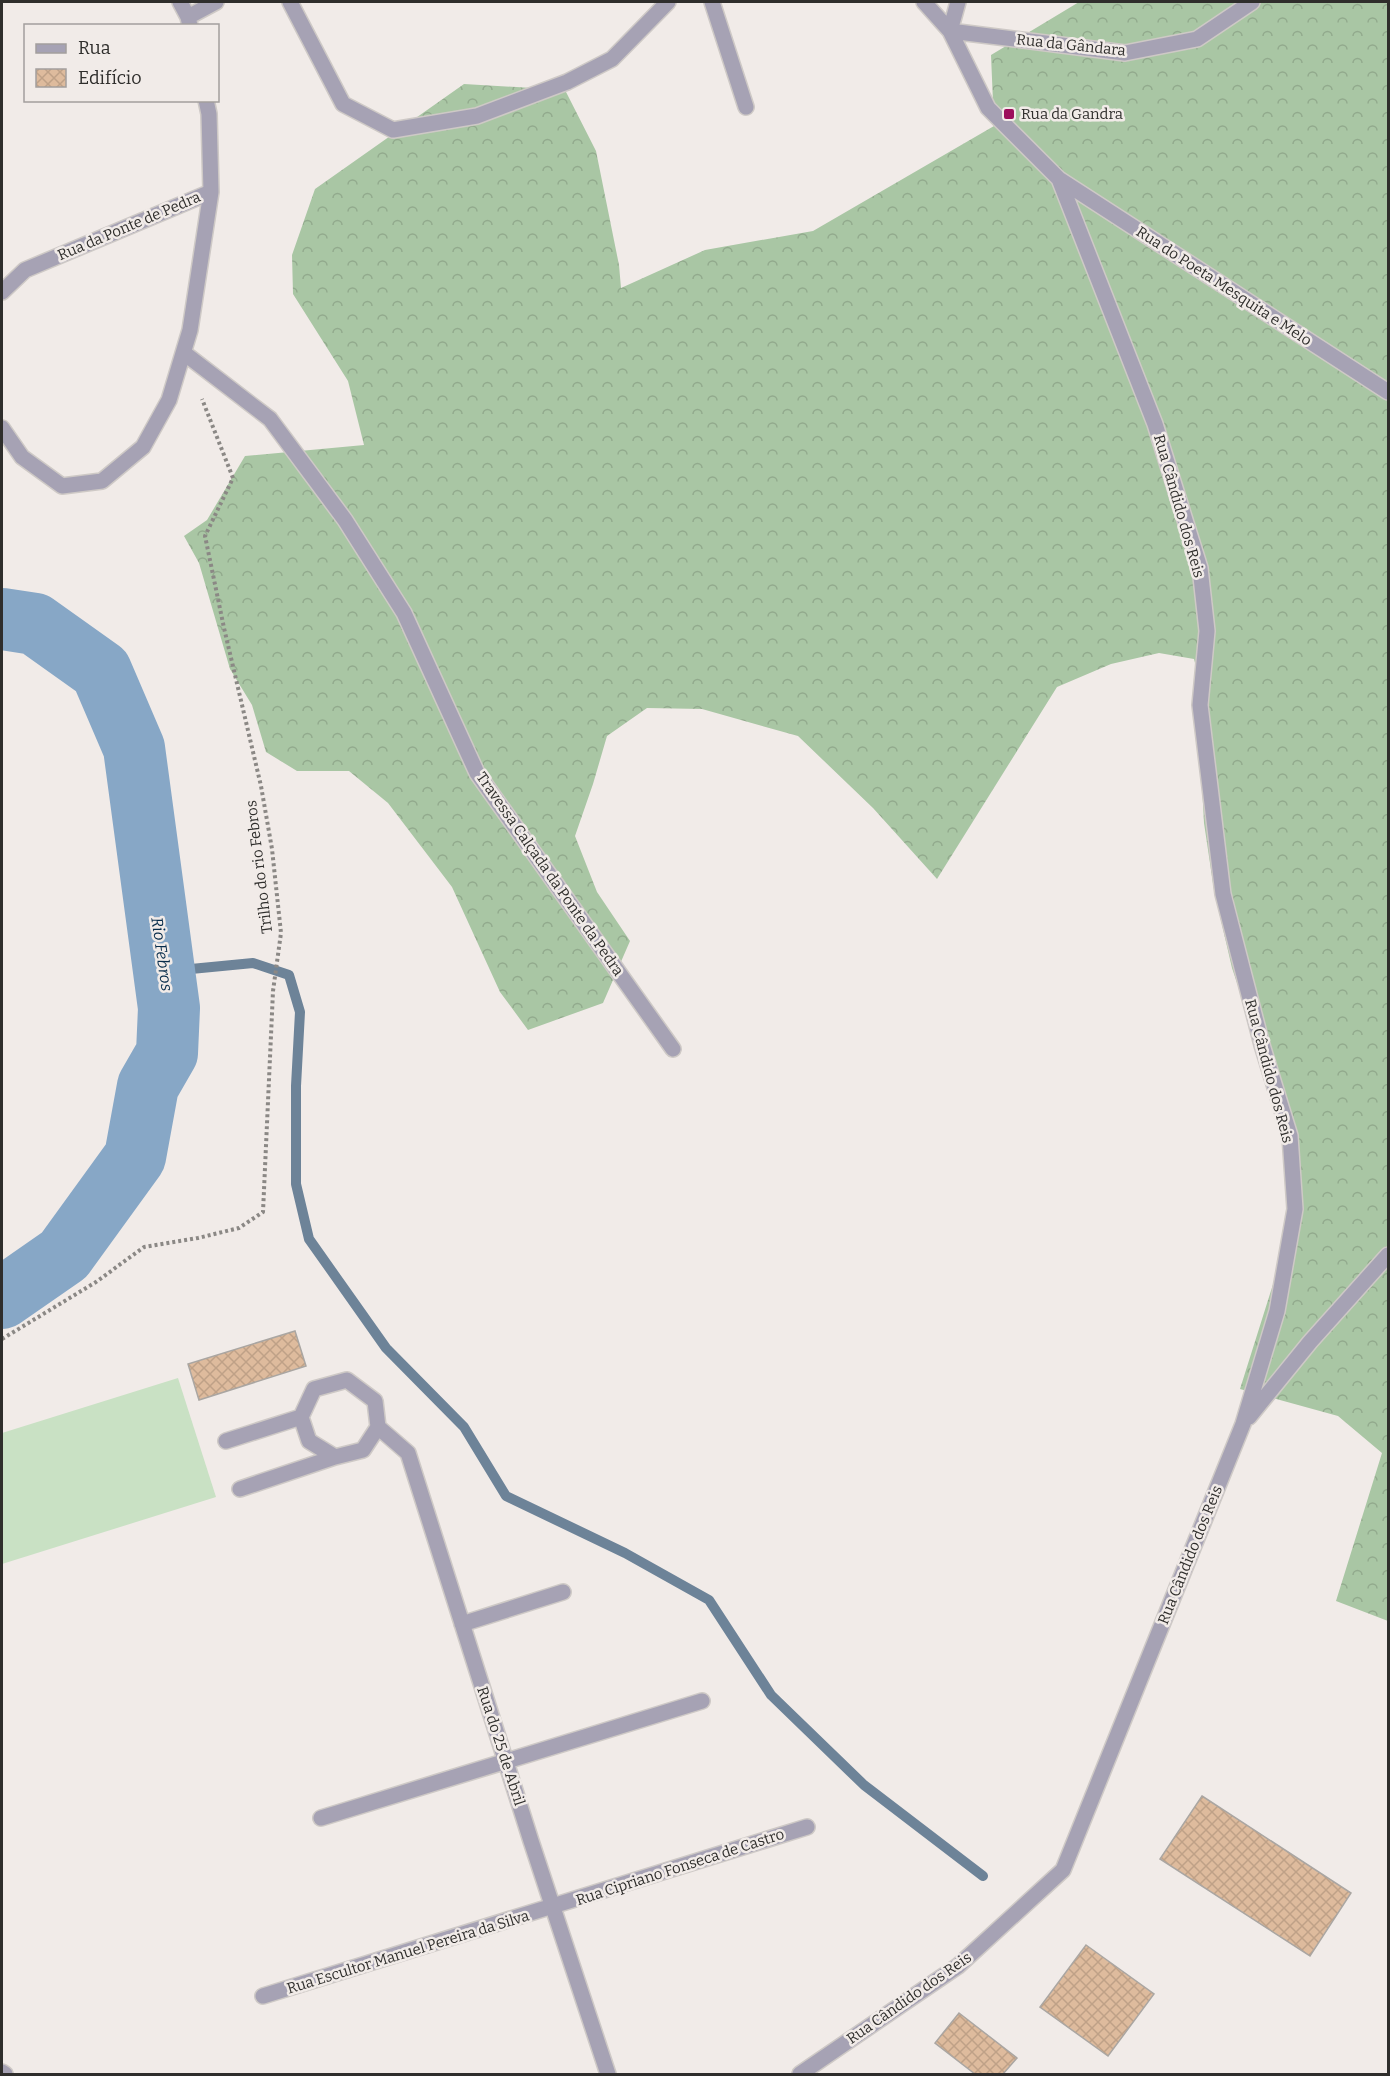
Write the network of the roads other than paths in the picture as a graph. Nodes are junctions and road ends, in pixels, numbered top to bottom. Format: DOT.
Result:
graph roads {
  1 [pos="180,2"];
  2 [pos="216,2"];
  3 [pos="290,2"];
  4 [pos="668,2"];
  5 [pos="712,2"];
  6 [pos="924,2"];
  7 [pos="958,2"];
  8 [pos="1252,2"];
  9 [pos="189,21"];
  10 [pos="950,31"];
  11 [pos="206,102"];
  12 [pos="746,107"];
  13 [pos="1059,179"];
  14 [pos="211,192"];
  15 [pos="2,292"];
  16 [pos="183,353"];
  17 [pos="1389,392"];
  18 [pos="2,428"];
  19 [pos="673,1048"];
  20 [pos="1389,1255"];
  21 [pos="301,1417"];
  22 [pos="1243,1424"];
  23 [pos="378,1427"];
  24 [pos="226,1442"];
  25 [pos="335,1457"];
  26 [pos="240,1489"];
  27 [pos="563,1592"];
  28 [pos="462,1624"];
  29 [pos="702,1701"];
  30 [pos="506,1762"];
  31 [pos="321,1818"];
  32 [pos="807,1827"];
  33 [pos="553,1908"];
  34 [pos="263,1996"];
  35 [pos="2,2072"];
  36 [pos="5,2074"];
  37 [pos="608,2074"];
  38 [pos="800,2074"];
  1 -- 9 [label="street"];
  2 -- 9 [label="street"];
  3 -- 4 [label="street"];
  5 -- 12 [label="street"];
  6 -- 10 [label="street"];
  7 -- 10 [label="street"];
  8 -- 10 [label="street, Rua da Gândara"];
  10 -- 13 [label="street, Rua Cândido dos Reis"];
  11 -- 14 [label="street, Rua da Ponte de Pedra"];
  13 -- 17 [label="street, Rua do Poeta Mesquita e Melo"];
  13 -- 22 [label="street, Rua Cândido dos Reis"];
  14 -- 15 [label="street, Rua da Ponte de Pedra"];
  14 -- 16 [label="street"];
  16 -- 18 [label="street"];
  16 -- 19 [label="street, Travessa Calçada da Ponte da Pedra"];
  20 -- 22 [label="street"];
  21 -- 23 [label="street"];
  21 -- 24 [label="street"];
  21 -- 25 [label="street"];
  22 -- 38 [label="street, Rua Cândido dos Reis"];
  23 -- 25 [label="street"];
  23 -- 28 [label="street, Rua do 25 de Abril"];
  25 -- 26 [label="street"];
  27 -- 28 [label="street"];
  28 -- 30 [label="street, Rua do 25 de Abril"];
  29 -- 30 [label="street"];
  30 -- 31 [label="street"];
  30 -- 33 [label="street, Rua do 25 de Abril"];
  32 -- 33 [label="street, Rua Cipriano Fonseca de Castro"];
  33 -- 34 [label="street, Rua Escultor Manuel Pereira da Silva"];
  33 -- 37 [label="street, Rua do 25 de Abril"];
  35 -- 36 [label="street"];
}
